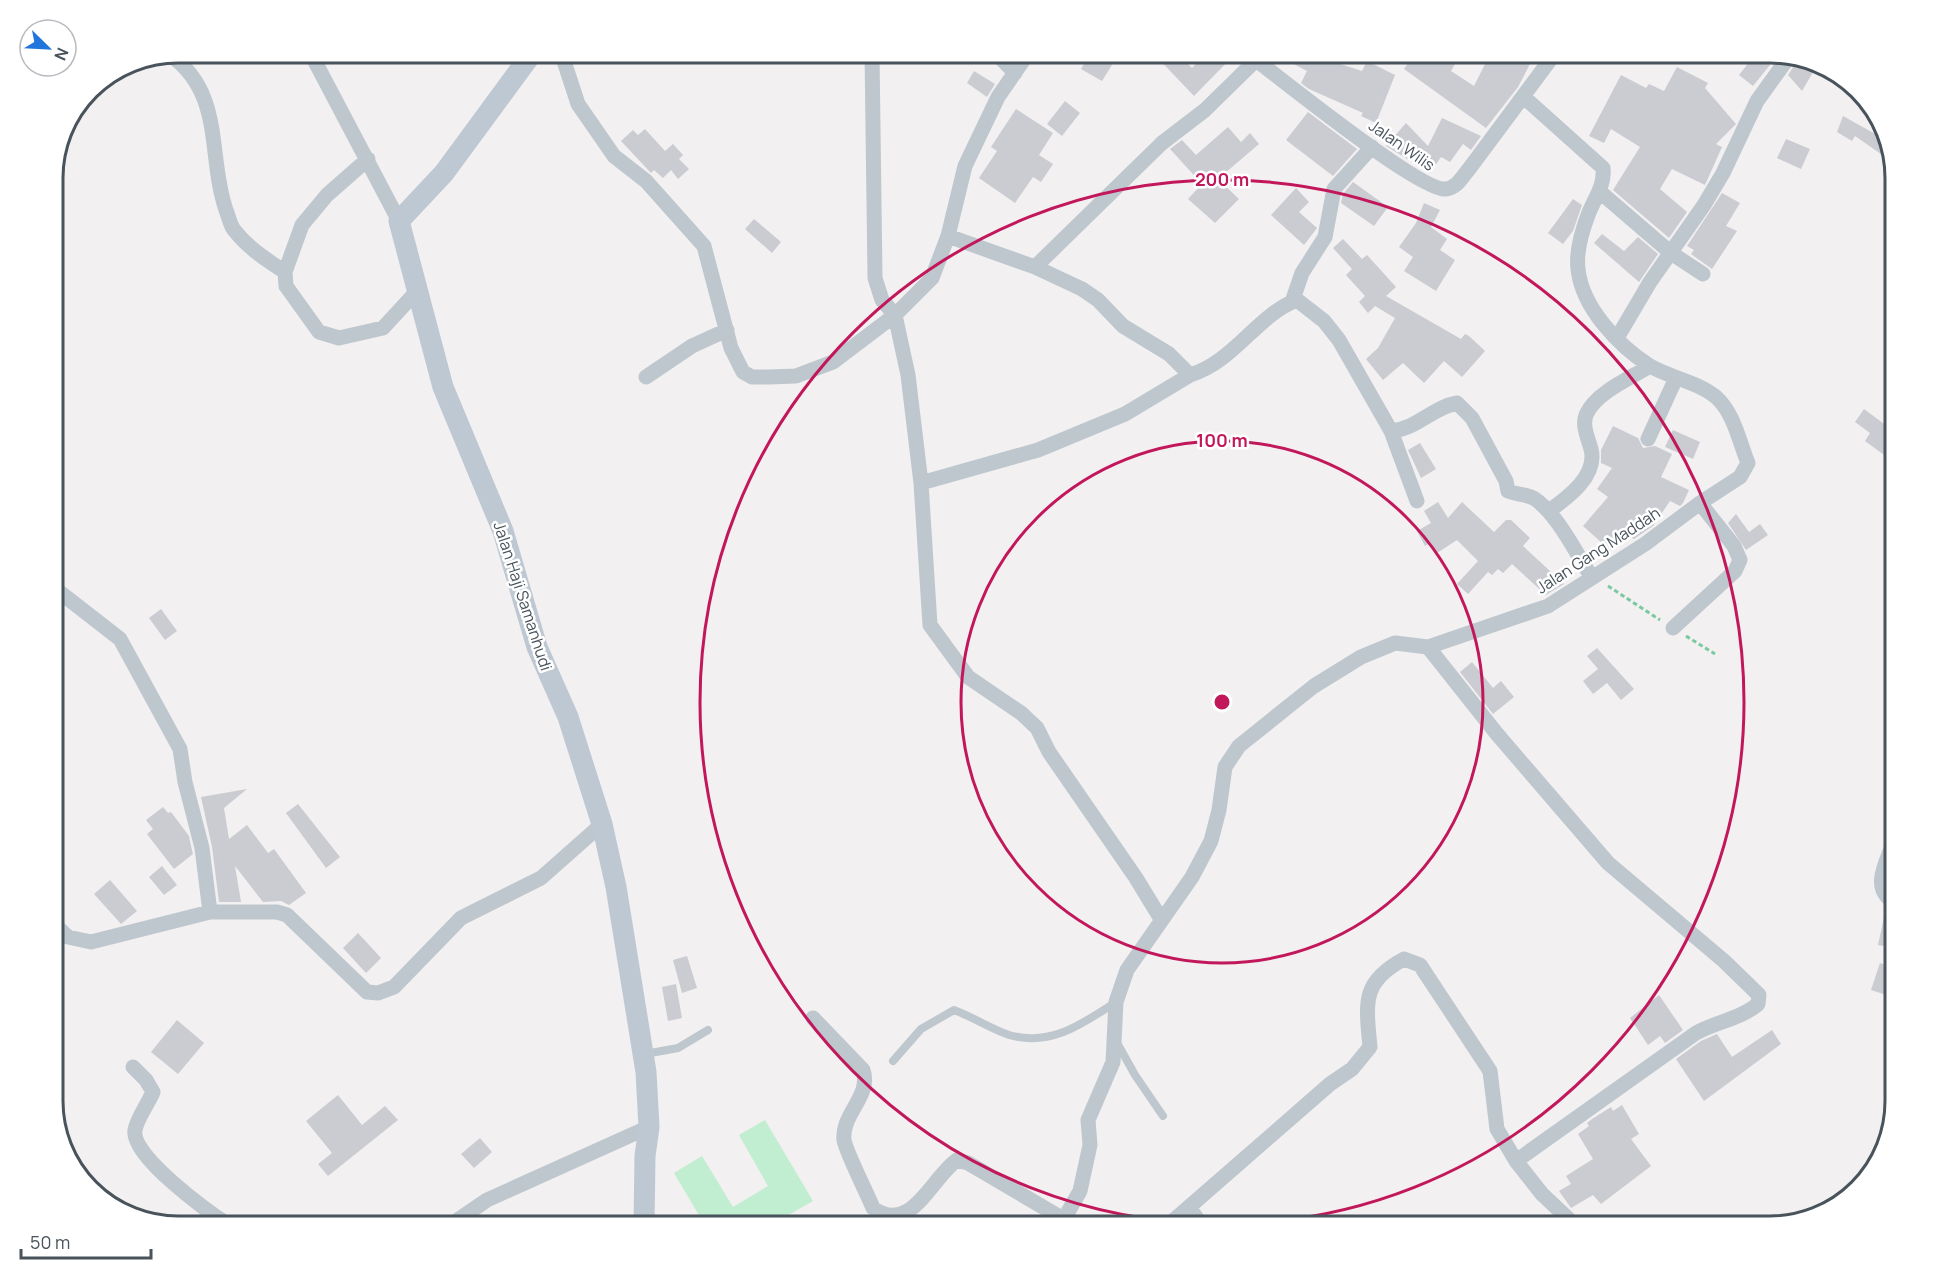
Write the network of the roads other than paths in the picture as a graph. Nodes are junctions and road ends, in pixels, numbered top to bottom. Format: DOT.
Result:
graph roads {
  1 [pos="178,63"];
  2 [pos="316,63"];
  3 [pos="525,63"];
  4 [pos="565,63"];
  5 [pos="872,63"];
  6 [pos="1005,63"];
  7 [pos="1022,63"];
  8 [pos="1248,63"];
  9 [pos="1263,63"];
  10 [pos="1549,63"];
  11 [pos="1784,64"];
  12 [pos="1015,73"];
  13 [pos="1525,98"];
  14 [pos="1372,147"];
  15 [pos="368,159"];
  16 [pos="1599,191"];
  17 [pos="399,221"];
  18 [pos="948,236"];
  19 [pos="1671,253"];
  20 [pos="1035,267"];
  21 [pos="285,272"];
  22 [pos="1703,274"];
  23 [pos="418,290"];
  24 [pos="1292,302"];
  25 [pos="895,315"];
  26 [pos="727,330"];
  27 [pos="1617,338"];
  28 [pos="1650,366"];
  29 [pos="1190,375"];
  30 [pos="646,377"];
  31 [pos="1677,378"];
  32 [pos="1391,431"];
  33 [pos="1648,439"];
  34 [pos="921,483"];
  35 [pos="1418,501"];
  36 [pos="1700,503"];
  37 [pos="1549,511"];
  38 [pos="1591,576"];
  39 [pos="63,595"];
  40 [pos="1673,628"];
  41 [pos="1428,647"];
  42 [pos="602,824"];
  43 [pos="1885,875"];
  44 [pos="1885,897"];
  45 [pos="210,912"];
  46 [pos="1161,919"];
  47 [pos="63,932"];
  48 [pos="1116,1002"];
  49 [pos="813,1018"];
  50 [pos="708,1030"];
  51 [pos="1116,1040"];
  52 [pos="644,1054"];
  53 [pos="893,1061"];
  54 [pos="133,1067"];
  55 [pos="1163,1116"];
  56 [pos="649,1127"];
  57 [pos="1516,1161"];
  58 [pos="1189,1206"];
  59 [pos="213,1216"];
  60 [pos="464,1216"];
  61 [pos="644,1216"];
  62 [pos="1052,1216"];
  63 [pos="1067,1216"];
  64 [pos="1179,1216"];
  65 [pos="1195,1216"];
  66 [pos="1565,1216"];
  1 -- 21 [label="street"];
  2 -- 15 [label="street"];
  3 -- 17 [label="street"];
  4 -- 26 [label="street"];
  5 -- 25 [label="street"];
  6 -- 12 [label="street"];
  7 -- 12 [label="street"];
  8 -- 20 [label="street"];
  9 -- 14 [label="street, Jalan Wilis"];
  10 -- 13 [label="street, Jalan Wilis"];
  11 -- 19 [label="street"];
  12 -- 18 [label="street"];
  13 -- 14 [label="street, Jalan Wilis"];
  13 -- 16 [label="street, Jalan Gang Maddah"];
  14 -- 24 [label="street"];
  15 -- 17 [label="street"];
  15 -- 21 [label="street"];
  16 -- 19 [label="street"];
  16 -- 27 [label="street, Jalan Gang Maddah"];
  17 -- 23 [label="street, Jalan Haji Samanhudi"];
  18 -- 20 [label="street"];
  18 -- 25 [label="street"];
  19 -- 22 [label="street"];
  19 -- 27 [label="street"];
  20 -- 29 [label="street"];
  21 -- 23 [label="street"];
  23 -- 42 [label="street, Jalan Haji Samanhudi"];
  24 -- 29 [label="street"];
  24 -- 32 [label="street"];
  25 -- 26 [label="street"];
  25 -- 34 [label="street"];
  26 -- 30 [label="street"];
  27 -- 28 [label="street, Jalan Gang Maddah"];
  28 -- 31 [label="street, Jalan Gang Maddah"];
  28 -- 37 [label="street"];
  29 -- 34 [label="street"];
  31 -- 33 [label="street"];
  31 -- 36 [label="street, Jalan Gang Maddah"];
  32 -- 35 [label="street"];
  32 -- 37 [label="street"];
  34 -- 46 [label="street"];
  36 -- 38 [label="street, Jalan Gang Maddah"];
  36 -- 40 [label="street"];
  37 -- 38 [label="street"];
  38 -- 41 [label="street, Jalan Gang Maddah"];
  39 -- 45 [label="street"];
  41 -- 46 [label="street, Jalan Gang Maddah"];
  41 -- 57 [label="street"];
  42 -- 45 [label="street"];
  42 -- 52 [label="street, Jalan Haji Samanhudi"];
  43 -- 44 [label="street"];
  45 -- 47 [label="street"];
  46 -- 48 [label="street, Jalan Gang Maddah"];
  48 -- 51 [label="street, Jalan Gang Maddah"];
  48 -- 53 [label="lane"];
  49 -- 62 [label="street"];
  50 -- 52 [label="lane"];
  51 -- 55 [label="lane"];
  51 -- 63 [label="street, Jalan Gang Maddah"];
  52 -- 56 [label="street, Jalan Haji Samanhudi"];
  54 -- 59 [label="street"];
  56 -- 60 [label="street"];
  56 -- 61 [label="street, Jalan Haji Samanhudi"];
  57 -- 58 [label="street"];
  57 -- 66 [label="street"];
  58 -- 64 [label="street"];
  58 -- 65 [label="street"];
}
